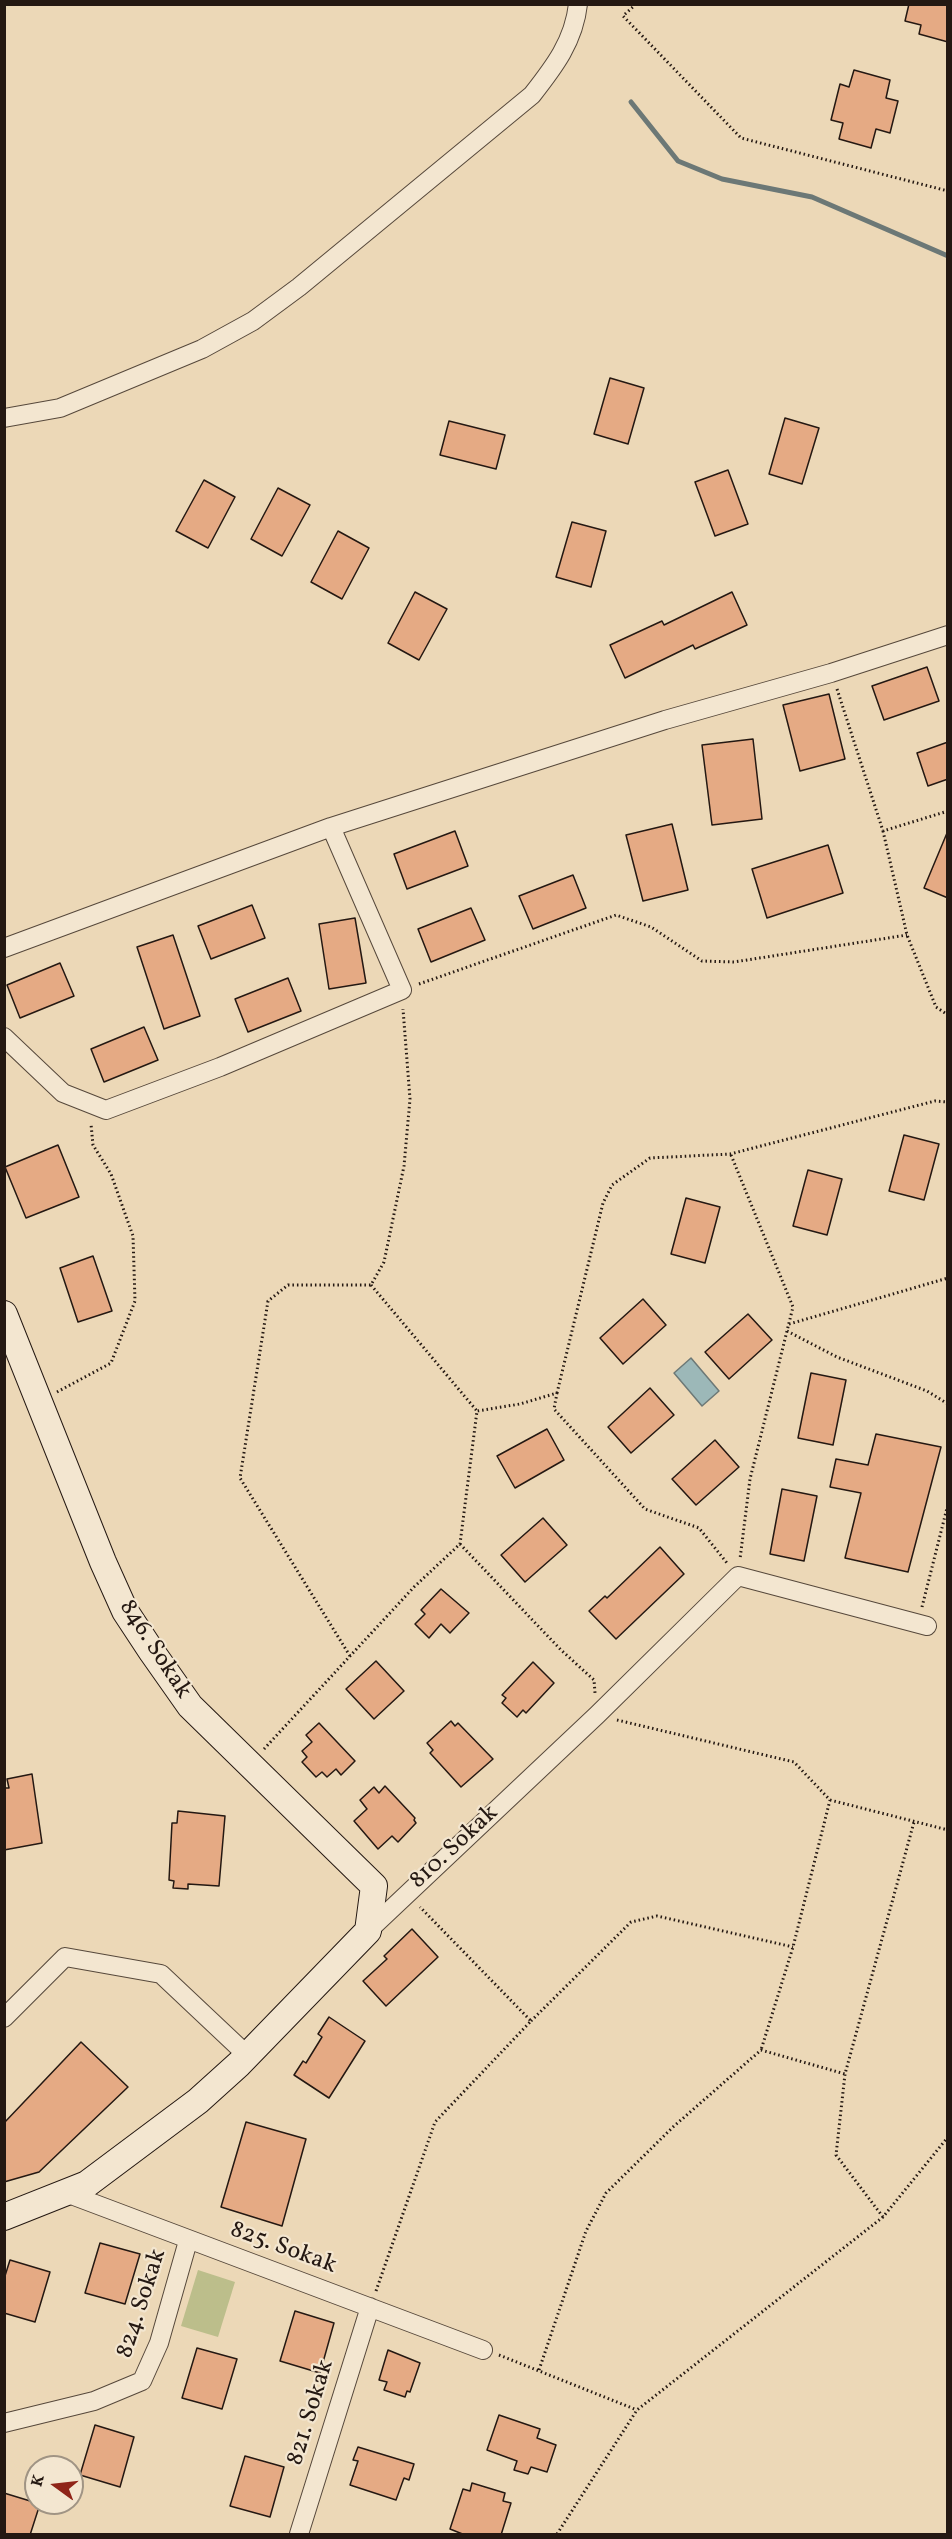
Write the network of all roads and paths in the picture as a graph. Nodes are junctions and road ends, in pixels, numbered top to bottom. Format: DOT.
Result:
graph roads {
  1 [pos="578,4"];
  2 [pos="636,4"];
  3 [pos="948,190"];
  4 [pos="4,418"];
  5 [pos="948,635"];
  6 [pos="831,673"];
  7 [pos="948,811"];
  8 [pos="332,827"];
  9 [pos="883,831"];
  10 [pos="907,935"];
  11 [pos="4,948"];
  12 [pos="402,990"];
  13 [pos="948,1015"];
  14 [pos="4,1037"];
  15 [pos="948,1102"];
  16 [pos="90,1104"];
  17 [pos="730,1154"];
  18 [pos="948,1278"];
  19 [pos="371,1285"];
  20 [pos="4,1314"];
  21 [pos="789,1324"];
  22 [pos="788,1331"];
  23 [pos="557,1393"];
  24 [pos="39,1402"];
  25 [pos="948,1404"];
  26 [pos="477,1411"];
  27 [pos="948,1504"];
  28 [pos="460,1544"];
  29 [pos="738,1576"];
  30 [pos="923,1625"];
  31 [pos="350,1656"];
  32 [pos="597,1715"];
  33 [pos="250,1764"];
  34 [pos="830,1800"];
  35 [pos="914,1822"];
  36 [pos="948,1830"];
  37 [pos="407,1894"];
  38 [pos="368,1931"];
  39 [pos="793,1947"];
  40 [pos="4,2018"];
  41 [pos="531,2020"];
  42 [pos="761,2050"];
  43 [pos="248,2056"];
  44 [pos="845,2074"];
  45 [pos="948,2137"];
  46 [pos="66,2193"];
  47 [pos="4,2217"];
  48 [pos="883,2217"];
  49 [pos="188,2241"];
  50 [pos="370,2307"];
  51 [pos="483,2350"];
  52 [pos="539,2370"];
  53 [pos="637,2410"];
  54 [pos="4,2423"];
  55 [pos="298,2535"];
  56 [pos="557,2535"];
  1 -- 4 [label="street"];
  2 -- 3 [label="path"];
  5 -- 6 [label="street"];
  6 -- 8 [label="street"];
  6 -- 9 [label="path"];
  7 -- 9 [label="path"];
  8 -- 11 [label="street"];
  8 -- 12 [label="street"];
  9 -- 10 [label="path"];
  10 -- 12 [label="path"];
  10 -- 13 [label="path"];
  12 -- 16 [label="street"];
  12 -- 19 [label="path"];
  14 -- 16 [label="street"];
  15 -- 17 [label="path"];
  16 -- 24 [label="path"];
  17 -- 21 [label="path"];
  17 -- 23 [label="path"];
  18 -- 21 [label="path"];
  19 -- 26 [label="path"];
  19 -- 31 [label="path"];
  20 -- 24 [label="street, 846. Sokak"];
  21 -- 22 [label="path"];
  22 -- 25 [label="path"];
  22 -- 29 [label="path"];
  23 -- 26 [label="path"];
  23 -- 29 [label="path"];
  24 -- 33 [label="street, 846. Sokak"];
  26 -- 28 [label="path"];
  27 -- 30 [label="path"];
  28 -- 31 [label="path"];
  28 -- 32 [label="path"];
  29 -- 30 [label="street"];
  29 -- 32 [label="street, 810. Sokak"];
  31 -- 33 [label="path"];
  32 -- 34 [label="path"];
  32 -- 37 [label="street, 810. Sokak"];
  33 -- 38 [label="street, 846. Sokak"];
  34 -- 35 [label="path"];
  34 -- 39 [label="path"];
  35 -- 36 [label="path"];
  35 -- 44 [label="path"];
  37 -- 38 [label="street, 810. Sokak"];
  37 -- 41 [label="path"];
  38 -- 43 [label="street, 810. Sokak"];
  39 -- 41 [label="path"];
  39 -- 42 [label="path"];
  40 -- 43 [label="street"];
  41 -- 50 [label="path"];
  42 -- 44 [label="path"];
  42 -- 52 [label="path"];
  43 -- 46 [label="street, 810. Sokak"];
  44 -- 48 [label="path"];
  45 -- 48 [label="path"];
  46 -- 47 [label="street, 810. Sokak"];
  46 -- 49 [label="street, 825. Sokak"];
  48 -- 53 [label="path"];
  49 -- 50 [label="street, 825. Sokak"];
  49 -- 54 [label="street, 824. Sokak"];
  50 -- 51 [label="street, 825. Sokak"];
  50 -- 55 [label="street, 821. Sokak"];
  51 -- 52 [label="path"];
  52 -- 53 [label="path"];
  53 -- 56 [label="path"];
}
